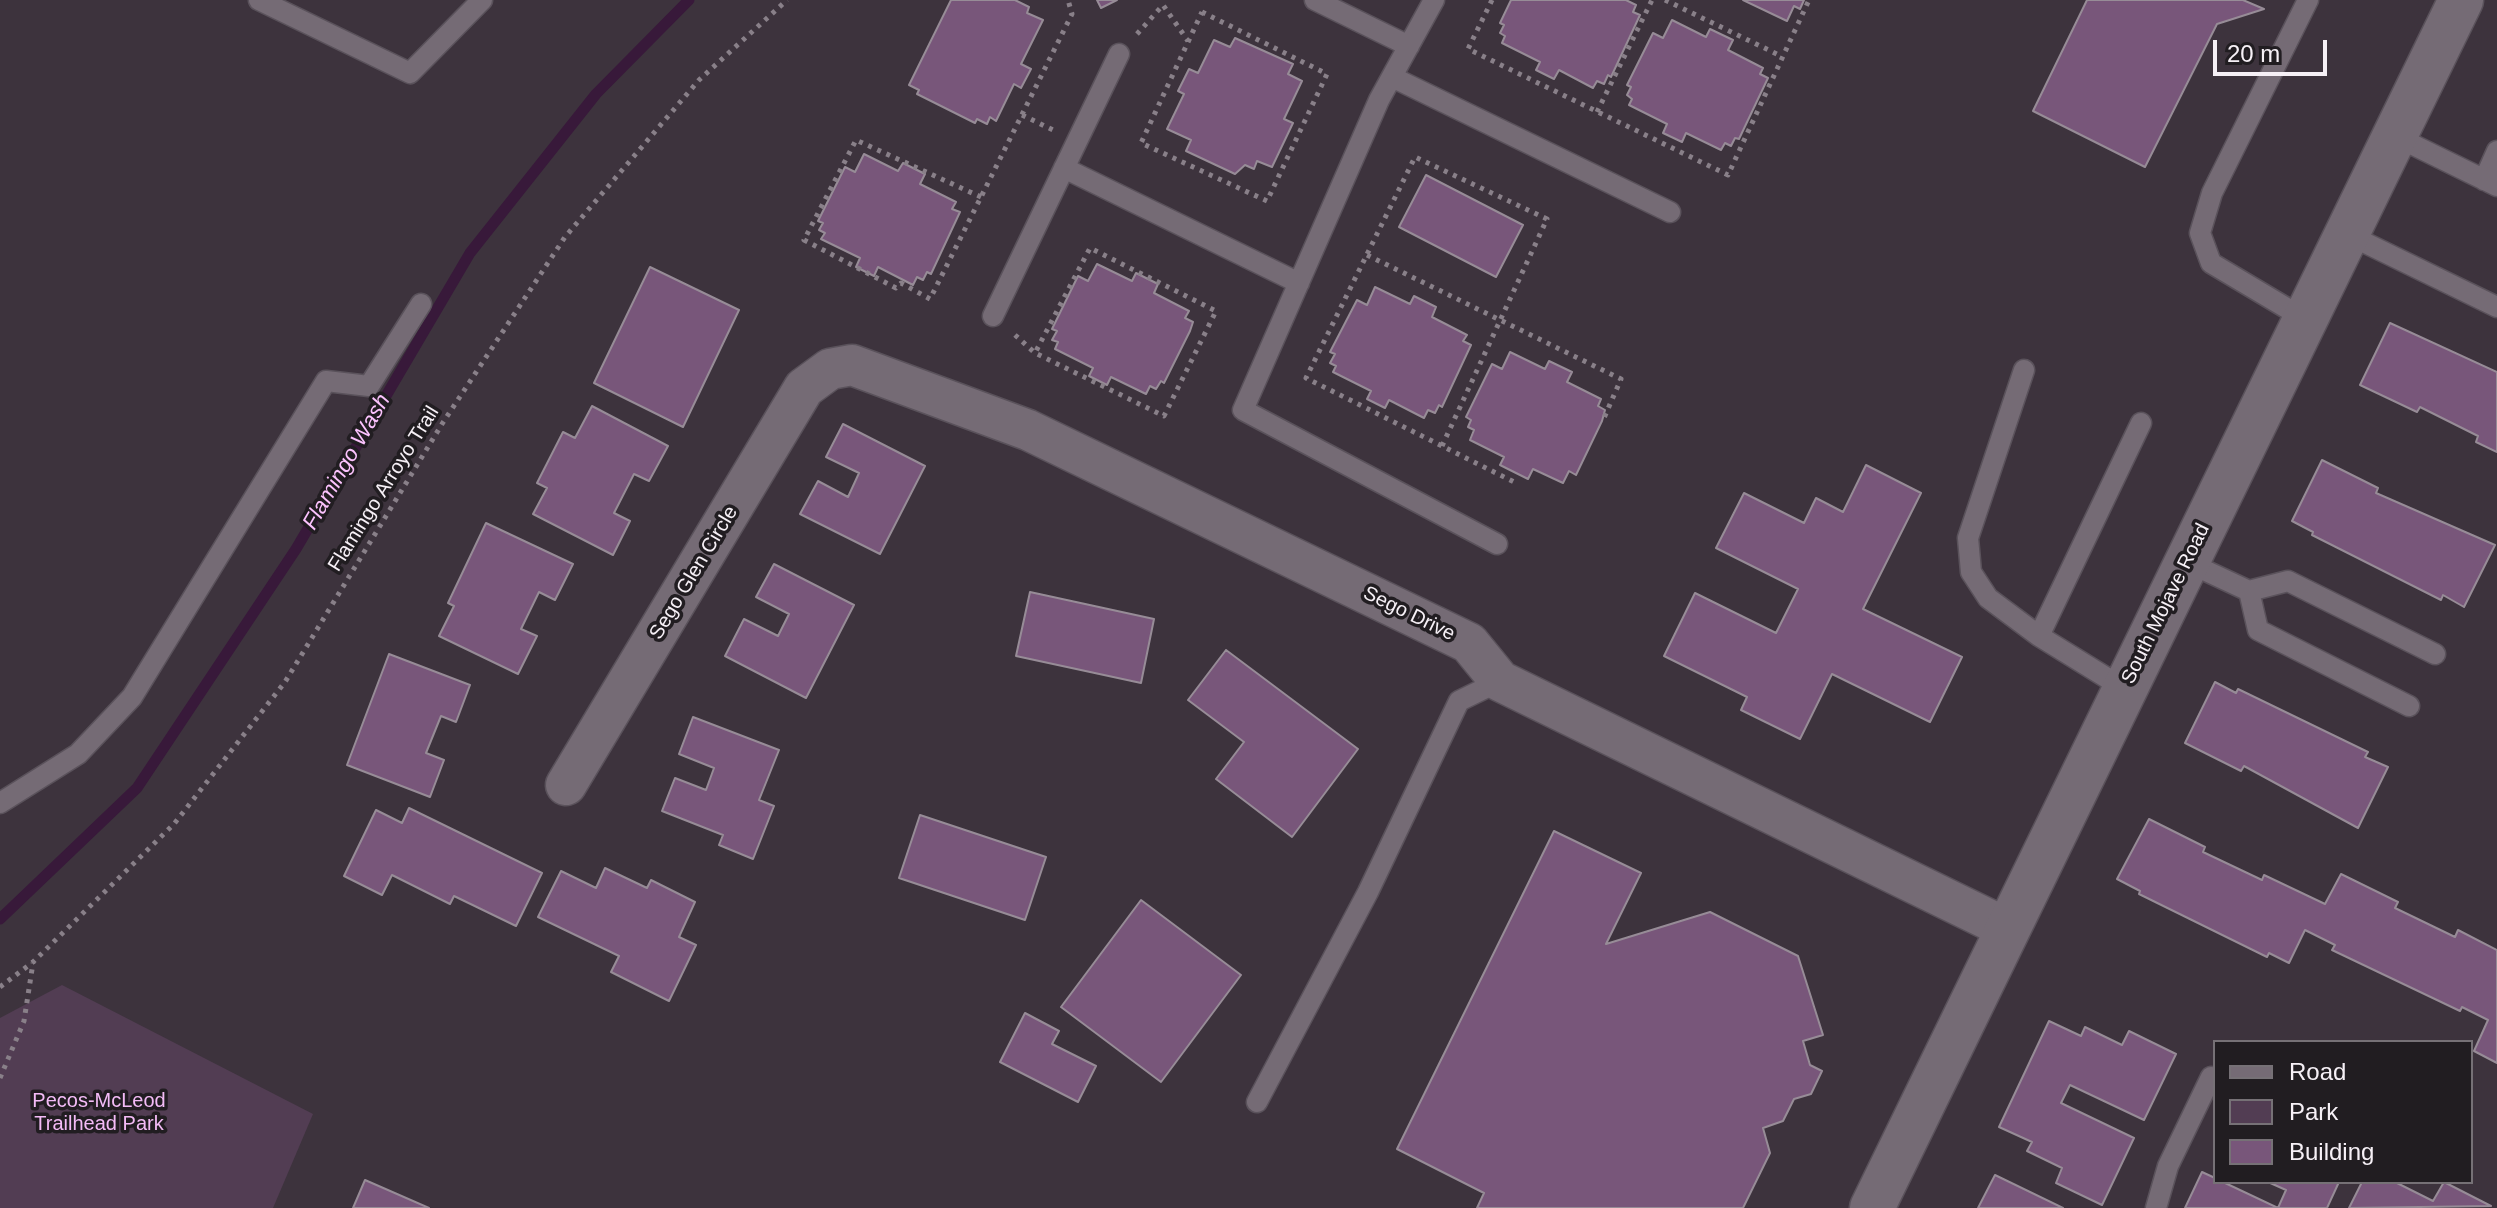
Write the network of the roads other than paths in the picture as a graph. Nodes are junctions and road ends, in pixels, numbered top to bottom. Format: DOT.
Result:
graph roads {
  1 [pos="259,0"];
  2 [pos="482,0"];
  3 [pos="1315,0"];
  4 [pos="1434,0"];
  5 [pos="2308,0"];
  6 [pos="2461,0"];
  7 [pos="1409,46"];
  8 [pos="1119,54"];
  9 [pos="1392,77"];
  10 [pos="2395,136"];
  11 [pos="2497,151"];
  12 [pos="1064,168"];
  13 [pos="2491,183"];
  14 [pos="1670,212"];
  15 [pos="2347,234"];
  16 [pos="1299,283"];
  17 [pos="421,304"];
  18 [pos="2497,307"];
  19 [pos="993,316"];
  20 [pos="2305,319"];
  21 [pos="830,369"];
  22 [pos="2024,370"];
  23 [pos="2141,423"];
  24 [pos="1497,544"];
  25 [pos="2187,562"];
  26 [pos="2249,591"];
  27 [pos="2039,636"];
  28 [pos="2435,654"];
  29 [pos="1500,681"];
  30 [pos="2125,689"];
  31 [pos="2409,706"];
  32 [pos="566,785"];
  33 [pos="0,803"];
  34 [pos="2008,929"];
  35 [pos="2211,1077"];
  36 [pos="1257,1102"];
  37 [pos="1872,1208"];
  38 [pos="2156,1208"];
  1 -- 2 [label="lane"];
  3 -- 7 [label="lane"];
  4 -- 7 [label="lane"];
  5 -- 20 [label="lane"];
  6 -- 10 [label="street, South Mojave Road"];
  7 -- 9 [label="lane"];
  8 -- 12 [label="lane"];
  9 -- 14 [label="lane"];
  9 -- 16 [label="lane"];
  10 -- 13 [label="lane"];
  10 -- 15 [label="street, South Mojave Road"];
  11 -- 13 [label="lane"];
  12 -- 16 [label="lane"];
  12 -- 19 [label="lane"];
  15 -- 18 [label="lane"];
  15 -- 20 [label="street, South Mojave Road"];
  16 -- 24 [label="lane"];
  17 -- 33 [label="lane"];
  20 -- 25 [label="street, South Mojave Road"];
  21 -- 29 [label="street, Sego Drive"];
  21 -- 32 [label="street, Sego Glen Circle"];
  22 -- 27 [label="lane"];
  23 -- 27 [label="lane"];
  25 -- 26 [label="lane"];
  25 -- 30 [label="street, South Mojave Road"];
  26 -- 28 [label="lane"];
  26 -- 31 [label="lane"];
  27 -- 30 [label="lane"];
  29 -- 34 [label="street, Sego Drive"];
  29 -- 36 [label="lane"];
  30 -- 34 [label="street, South Mojave Road"];
  34 -- 37 [label="street, South Mojave Road"];
  35 -- 38 [label="lane"];
}
